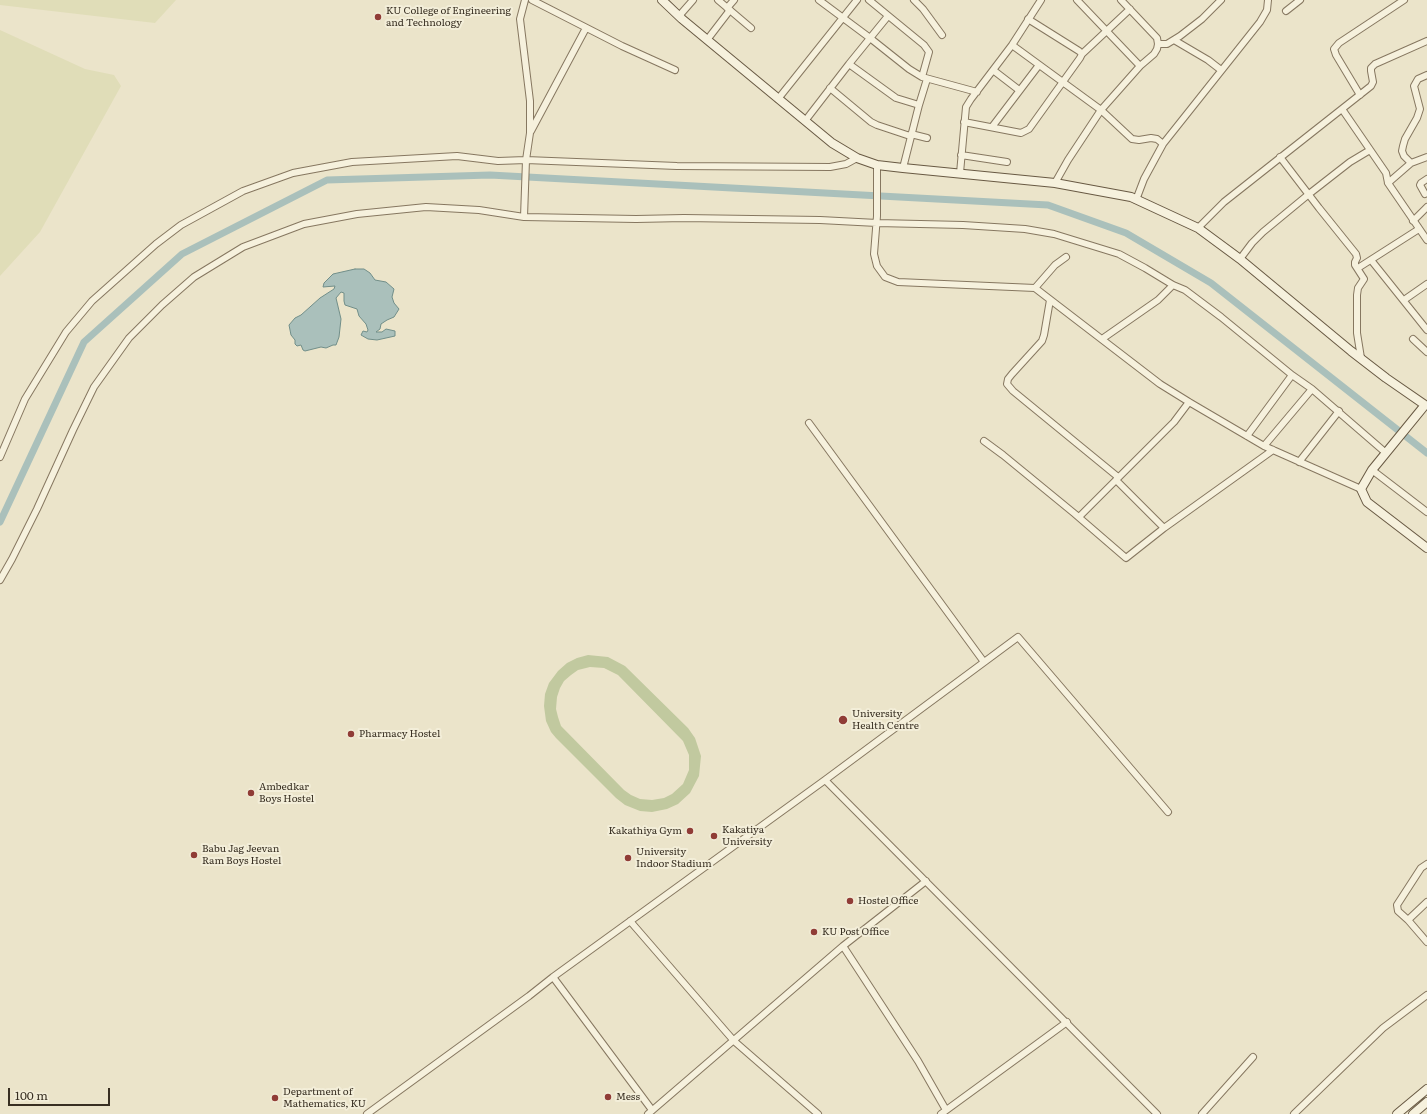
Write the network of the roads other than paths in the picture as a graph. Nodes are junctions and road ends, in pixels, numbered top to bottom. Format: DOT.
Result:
graph roads {
  1 [pos="525,0"];
  2 [pos="532,0"];
  3 [pos="662,0"];
  4 [pos="693,0"];
  5 [pos="718,0"];
  6 [pos="734,0"];
  7 [pos="819,0"];
  8 [pos="857,0"];
  9 [pos="869,0"];
  10 [pos="914,0"];
  11 [pos="1041,0"];
  12 [pos="1078,0"];
  13 [pos="1121,0"];
  14 [pos="1221,0"];
  15 [pos="1268,0"];
  16 [pos="1300,0"];
  17 [pos="1404,0"];
  18 [pos="728,9"];
  19 [pos="1130,10"];
  20 [pos="1286,11"];
  21 [pos="679,16"];
  22 [pos="888,16"];
  23 [pos="843,18"];
  24 [pos="1028,19"];
  25 [pos="586,28"];
  26 [pos="751,28"];
  27 [pos="1107,31"];
  28 [pos="942,35"];
  29 [pos="870,38"];
  30 [pos="708,40"];
  31 [pos="1174,40"];
  32 [pos="1427,40"];
  33 [pos="1158,44"];
  34 [pos="1012,45"];
  35 [pos="1082,54"];
  36 [pos="849,64"];
  37 [pos="1039,65"];
  38 [pos="1140,66"];
  39 [pos="675,70"];
  40 [pos="993,70"];
  41 [pos="1221,70"];
  42 [pos="1427,75"];
  43 [pos="925,78"];
  44 [pos="1062,82"];
  45 [pos="830,88"];
  46 [pos="1019,90"];
  47 [pos="977,92"];
  48 [pos="1360,95"];
  49 [pos="778,99"];
  50 [pos="919,105"];
  51 [pos="1342,109"];
  52 [pos="1101,110"];
  53 [pos="805,121"];
  54 [pos="964,122"];
  55 [pos="992,127"];
  56 [pos="530,133"];
  57 [pos="911,135"];
  58 [pos="927,138"];
  59 [pos="1163,144"];
  60 [pos="1370,150"];
  61 [pos="961,155"];
  62 [pos="1280,157"];
  63 [pos="1427,157"];
  64 [pos="857,158"];
  65 [pos="526,162"];
  66 [pos="1007,162"];
  67 [pos="1411,163"];
  68 [pos="877,165"];
  69 [pos="903,168"];
  70 [pos="960,173"];
  71 [pos="1427,179"];
  72 [pos="1055,183"];
  73 [pos="1388,184"];
  74 [pos="1309,194"];
  75 [pos="1425,194"];
  76 [pos="1136,200"];
  77 [pos="1427,207"];
  78 [pos="524,217"];
  79 [pos="877,220"];
  80 [pos="1413,221"];
  81 [pos="1198,228"];
  82 [pos="1419,229"];
  83 [pos="1427,240"];
  84 [pos="1066,256"];
  85 [pos="1240,258"];
  86 [pos="1371,260"];
  87 [pos="1358,268"];
  88 [pos="1427,284"];
  89 [pos="1173,285"];
  90 [pos="1035,288"];
  91 [pos="1050,300"];
  92 [pos="1404,300"];
  93 [pos="1427,330"];
  94 [pos="1102,339"];
  95 [pos="1413,339"];
  96 [pos="1427,352"];
  97 [pos="1361,358"];
  98 [pos="1292,375"];
  99 [pos="1312,389"];
  100 [pos="1189,402"];
  101 [pos="1426,405"];
  102 [pos="1339,411"];
  103 [pos="809,423"];
  104 [pos="1247,436"];
  105 [pos="984,441"];
  106 [pos="1264,446"];
  107 [pos="1273,450"];
  108 [pos="1388,451"];
  109 [pos="0,457"];
  110 [pos="1299,462"];
  111 [pos="1372,470"];
  112 [pos="1117,479"];
  113 [pos="1361,489"];
  114 [pos="1427,512"];
  115 [pos="1079,517"];
  116 [pos="1164,528"];
  117 [pos="1427,548"];
  118 [pos="0,580"];
  119 [pos="984,662"];
  120 [pos="826,780"];
  121 [pos="1168,812"];
  122 [pos="1427,864"];
  123 [pos="926,881"];
  124 [pos="1427,902"];
  125 [pos="1408,920"];
  126 [pos="630,921"];
  127 [pos="1427,942"];
  128 [pos="843,946"];
  129 [pos="553,977"];
  130 [pos="1427,995"];
  131 [pos="1067,1022"];
  132 [pos="734,1041"];
  133 [pos="1253,1057"];
  134 [pos="1427,1089"];
  135 [pos="1427,1102"];
  136 [pos="650,1112"];
  137 [pos="943,1112"];
  138 [pos="367,1114"];
  139 [pos="818,1114"];
  140 [pos="1158,1114"];
  141 [pos="1202,1114"];
  142 [pos="1294,1114"];
  143 [pos="1397,1114"];
  144 [pos="1413,1114"];
  1 -- 56 [label="street"];
  2 -- 25 [label="street"];
  3 -- 21 [label="street"];
  4 -- 21 [label="street"];
  5 -- 18 [label="street"];
  6 -- 18 [label="street"];
  7 -- 23 [label="street"];
  8 -- 23 [label="street"];
  9 -- 22 [label="street"];
  10 -- 28 [label="street"];
  11 -- 24 [label="street"];
  12 -- 27 [label="street"];
  13 -- 19 [label="street"];
  14 -- 31 [label="street"];
  15 -- 41 [label="street"];
  16 -- 20 [label="street"];
  17 -- 48 [label="street"];
  18 -- 26 [label="street"];
  18 -- 30 [label="street"];
  19 -- 27 [label="street"];
  19 -- 33 [label="street"];
  21 -- 30 [label="street"];
  22 -- 29 [label="street"];
  22 -- 43 [label="street"];
  23 -- 29 [label="street"];
  23 -- 49 [label="street"];
  24 -- 34 [label="street"];
  24 -- 35 [label="street"];
  25 -- 39 [label="street"];
  25 -- 56 [label="street"];
  27 -- 35 [label="street"];
  27 -- 38 [label="street"];
  29 -- 36 [label="street"];
  29 -- 43 [label="street"];
  30 -- 49 [label="street"];
  31 -- 33 [label="street"];
  31 -- 41 [label="street"];
  32 -- 48 [label="street"];
  33 -- 38 [label="street"];
  34 -- 37 [label="street"];
  34 -- 40 [label="street"];
  35 -- 44 [label="street"];
  36 -- 45 [label="street"];
  36 -- 50 [label="street"];
  37 -- 44 [label="street"];
  37 -- 46 [label="street"];
  38 -- 52 [label="street"];
  40 -- 46 [label="street"];
  40 -- 47 [label="street"];
  41 -- 59 [label="street"];
  42 -- 67 [label="street"];
  43 -- 47 [label="street"];
  43 -- 50 [label="street"];
  44 -- 52 [label="street"];
  44 -- 55 [label="street"];
  45 -- 53 [label="street"];
  45 -- 57 [label="street"];
  46 -- 55 [label="street"];
  47 -- 54 [label="street"];
  48 -- 51 [label="street"];
  49 -- 53 [label="street"];
  50 -- 57 [label="street"];
  51 -- 60 [label="street"];
  51 -- 62 [label="street"];
  52 -- 59 [label="street"];
  52 -- 72 [label="street"];
  53 -- 64 [label="street"];
  54 -- 55 [label="street"];
  54 -- 61 [label="street"];
  56 -- 65 [label="street"];
  57 -- 58 [label="street"];
  57 -- 69 [label="street"];
  59 -- 76 [label="street"];
  60 -- 73 [label="street"];
  60 -- 74 [label="street"];
  61 -- 66 [label="street"];
  61 -- 70 [label="street"];
  62 -- 74 [label="street"];
  62 -- 81 [label="street"];
  63 -- 67 [label="street"];
  64 -- 65 [label="street"];
  64 -- 68 [label="street"];
  65 -- 78 [label="street"];
  65 -- 109 [label="street"];
  67 -- 73 [label="street"];
  68 -- 69 [label="street"];
  68 -- 79 [label="street"];
  69 -- 70 [label="street"];
  70 -- 72 [label="street"];
  71 -- 75 [label="street"];
  72 -- 76 [label="street"];
  73 -- 80 [label="street"];
  74 -- 85 [label="street"];
  74 -- 87 [label="street"];
  76 -- 81 [label="street"];
  77 -- 80 [label="street"];
  78 -- 79 [label="street"];
  78 -- 118 [label="street"];
  79 -- 89 [label="street"];
  79 -- 90 [label="street"];
  80 -- 82 [label="street"];
  81 -- 85 [label="street"];
  82 -- 83 [label="street"];
  82 -- 86 [label="street"];
  84 -- 90 [label="street"];
  85 -- 97 [label="street"];
  86 -- 87 [label="street"];
  86 -- 92 [label="street"];
  87 -- 97 [label="street"];
  88 -- 92 [label="street"];
  89 -- 94 [label="street"];
  89 -- 98 [label="street"];
  90 -- 91 [label="street"];
  91 -- 94 [label="street"];
  91 -- 112 [label="street"];
  92 -- 93 [label="street"];
  94 -- 100 [label="street"];
  95 -- 96 [label="street"];
  97 -- 101 [label="street"];
  98 -- 99 [label="street"];
  98 -- 104 [label="street"];
  99 -- 102 [label="street"];
  99 -- 106 [label="street"];
  100 -- 104 [label="street"];
  100 -- 112 [label="street"];
  101 -- 108 [label="street"];
  102 -- 108 [label="street"];
  102 -- 110 [label="street"];
  103 -- 119 [label="street"];
  104 -- 106 [label="street"];
  105 -- 115 [label="street"];
  106 -- 107 [label="street"];
  107 -- 110 [label="street"];
  107 -- 116 [label="street"];
  108 -- 111 [label="street"];
  110 -- 113 [label="street"];
  111 -- 113 [label="street"];
  111 -- 114 [label="street"];
  112 -- 115 [label="street"];
  112 -- 116 [label="street"];
  113 -- 117 [label="street"];
  115 -- 116 [label="street"];
  119 -- 120 [label="street"];
  119 -- 121 [label="street"];
  120 -- 123 [label="street"];
  120 -- 126 [label="street"];
  122 -- 125 [label="street"];
  123 -- 128 [label="street"];
  123 -- 131 [label="street"];
  124 -- 125 [label="street"];
  125 -- 127 [label="street"];
  126 -- 129 [label="street"];
  126 -- 132 [label="street"];
  128 -- 132 [label="street"];
  128 -- 137 [label="street"];
  129 -- 136 [label="street"];
  129 -- 138 [label="street"];
  130 -- 142 [label="street"];
  131 -- 137 [label="street"];
  131 -- 140 [label="street"];
  132 -- 136 [label="street"];
  132 -- 139 [label="street"];
  133 -- 141 [label="street"];
  134 -- 143 [label="street"];
  135 -- 144 [label="street"];
}
